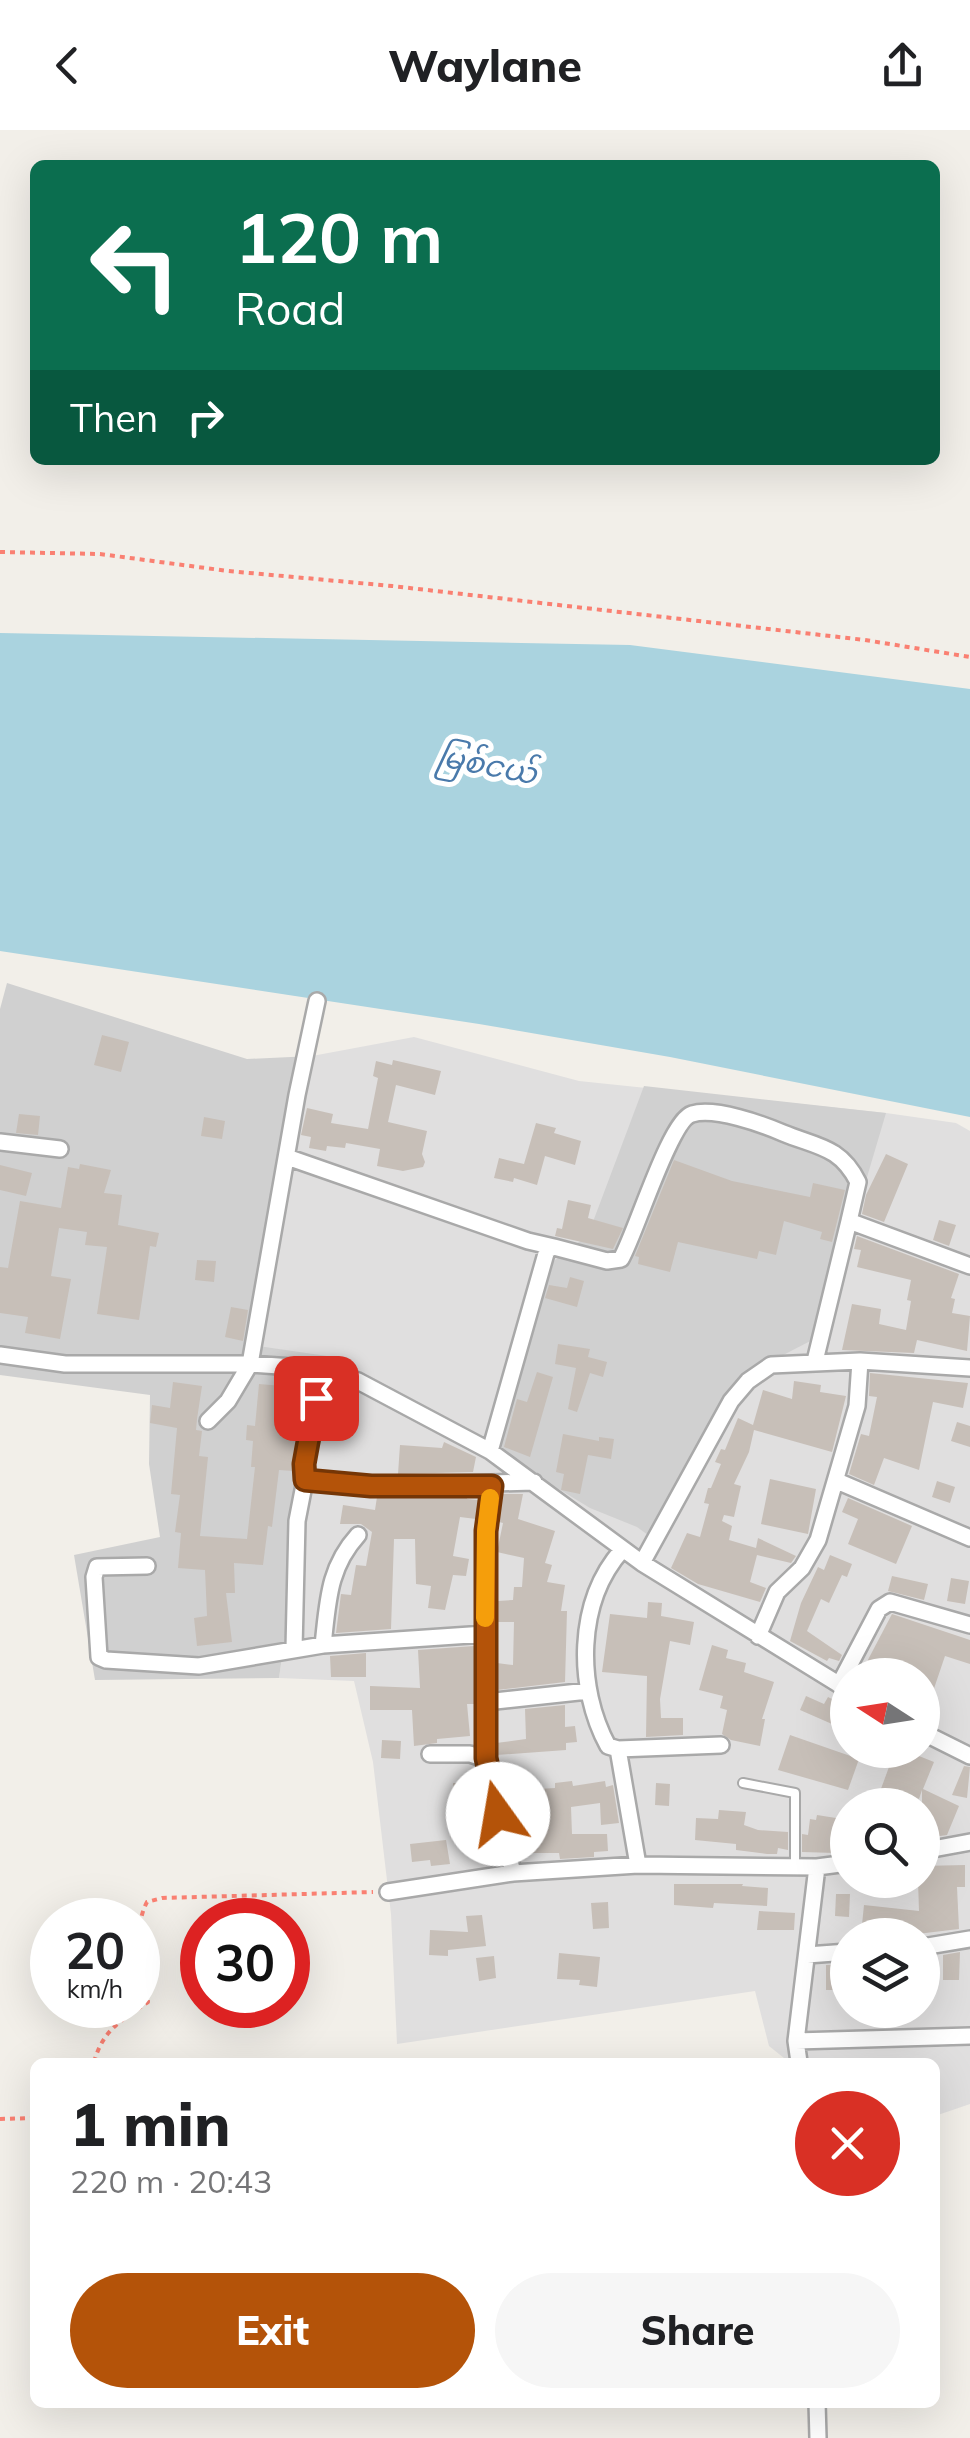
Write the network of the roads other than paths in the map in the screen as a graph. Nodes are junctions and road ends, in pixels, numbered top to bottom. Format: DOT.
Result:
graph roads {
  1 [pos="318,1001"];
  2 [pos="0,1142"];
  3 [pos="60,1148"];
  4 [pos="287,1157"];
  5 [pos="850,1221"];
  6 [pos="554,1247"];
  7 [pos="970,1266"];
  8 [pos="0,1355"];
  9 [pos="815,1361"];
  10 [pos="860,1361"];
  11 [pos="250,1364"];
  12 [pos="970,1368"];
  13 [pos="320,1369"];
  14 [pos="208,1421"];
  15 [pos="490,1452"];
  16 [pos="305,1480"];
  17 [pos="836,1481"];
  18 [pos="534,1482"];
  19 [pos="492,1486"];
  20 [pos="358,1534"];
  21 [pos="970,1538"];
  22 [pos="622,1550"];
  23 [pos="642,1563"];
  24 [pos="148,1566"];
  25 [pos="970,1625"];
  26 [pos="485,1634"];
  27 [pos="758,1636"];
  28 [pos="324,1645"];
  29 [pos="294,1649"];
  30 [pos="856,1658"];
  31 [pos="830,1680"];
  32 [pos="588,1691"];
  33 [pos="486,1702"];
  34 [pos="940,1741"];
  35 [pos="721,1745"];
  36 [pos="618,1749"];
  37 [pos="430,1754"];
  38 [pos="970,1756"];
  39 [pos="486,1758"];
  40 [pos="743,1783"];
  41 [pos="970,1842"];
  42 [pos="940,1848"];
  43 [pos="638,1864"];
  44 [pos="830,1865"];
  45 [pos="795,1867"];
  46 [pos="817,1867"];
  47 [pos="513,1873"];
  48 [pos="388,1892"];
  49 [pos="970,1939"];
  50 [pos="940,1943"];
  51 [pos="830,1953"];
  52 [pos="806,1955"];
  53 [pos="970,2036"];
  54 [pos="796,2041"];
  55 [pos="798,2058"];
  56 [pos="817,2408"];
  57 [pos="818,2438"];
  1 -- 4 [label="street"];
  2 -- 3 [label="street"];
  4 -- 6 [label="street"];
  4 -- 11 [label="street"];
  5 -- 6 [label="street"];
  5 -- 7 [label="street"];
  5 -- 9 [label="street"];
  6 -- 15 [label="street"];
  8 -- 11 [label="street"];
  9 -- 10 [label="street"];
  9 -- 23 [label="street"];
  10 -- 12 [label="street"];
  10 -- 17 [label="street"];
  11 -- 13 [label="street"];
  11 -- 14 [label="street"];
  13 -- 15 [label="street"];
  13 -- 16 [label="street"];
  15 -- 18 [label="street"];
  16 -- 19 [label="street"];
  16 -- 29 [label="street"];
  17 -- 21 [label="street"];
  17 -- 27 [label="street"];
  18 -- 19 [label="street"];
  18 -- 22 [label="street"];
  19 -- 26 [label="street"];
  20 -- 28 [label="street"];
  22 -- 23 [label="street"];
  22 -- 32 [label="street"];
  23 -- 27 [label="street"];
  24 -- 29 [label="street"];
  25 -- 30 [label="street"];
  26 -- 28 [label="street"];
  26 -- 33 [label="street"];
  27 -- 31 [label="street"];
  28 -- 29 [label="street"];
  32 -- 33 [label="street"];
  32 -- 36 [label="street"];
  33 -- 39 [label="street"];
  34 -- 38 [label="street"];
  35 -- 36 [label="street"];
  36 -- 43 [label="street"];
  37 -- 39 [label="street"];
  39 -- 47 [label="street"];
  40 -- 45 [label="lane"];
  41 -- 42 [label="street"];
  43 -- 45 [label="street"];
  43 -- 47 [label="street"];
  44 -- 46 [label="street"];
  45 -- 46 [label="street"];
  46 -- 52 [label="street"];
  47 -- 48 [label="street"];
  49 -- 50 [label="street"];
  51 -- 52 [label="street"];
  52 -- 54 [label="street"];
  53 -- 54 [label="street"];
  54 -- 55 [label="street"];
  56 -- 57 [label="street"];
}
